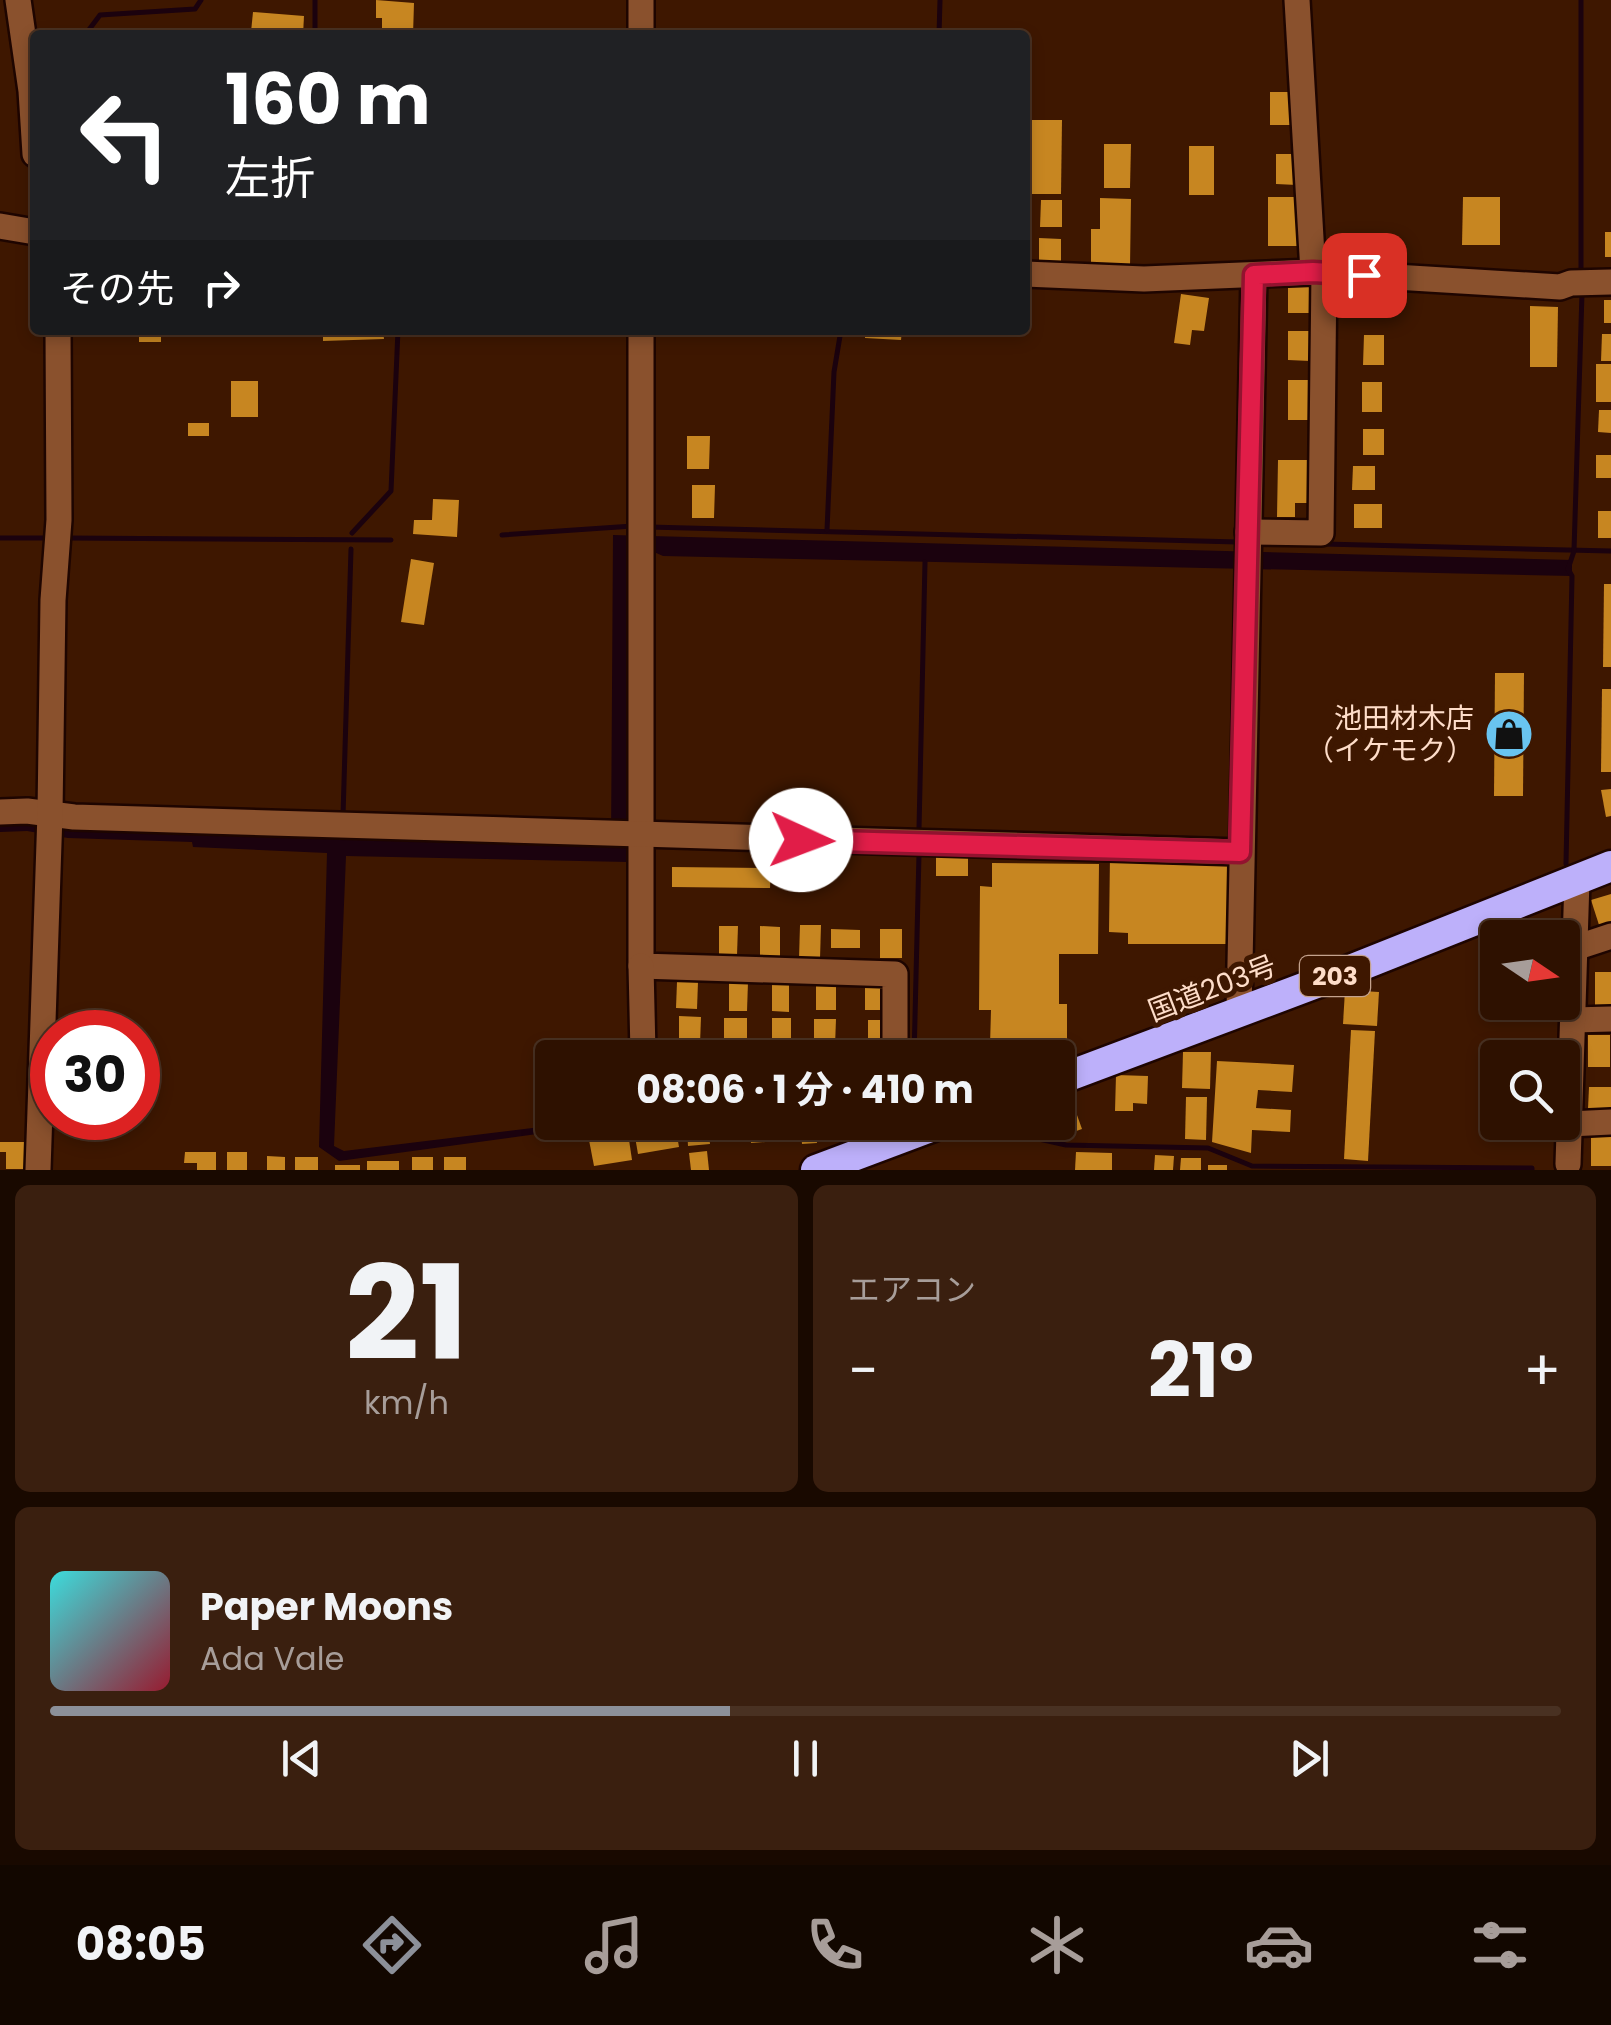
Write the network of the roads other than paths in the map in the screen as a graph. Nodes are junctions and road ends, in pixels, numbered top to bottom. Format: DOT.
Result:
graph roads {
  1 [pos="18,0"];
  2 [pos="641,0"];
  3 [pos="1297,0"];
  4 [pos="641,30"];
  5 [pos="30,84"];
  6 [pos="0,226"];
  7 [pos="30,231"];
  8 [pos="1319,272"];
  9 [pos="1030,274"];
  10 [pos="1254,275"];
  11 [pos="1590,283"];
  12 [pos="58,335"];
  13 [pos="641,335"];
  14 [pos="1248,532"];
  15 [pos="0,812"];
  16 [pos="50,813"];
  17 [pos="641,836"];
  18 [pos="1240,852"];
  19 [pos="1611,866"];
  20 [pos="1577,880"];
  21 [pos="1575,920"];
  22 [pos="1611,936"];
  23 [pos="1580,946"];
  24 [pos="641,966"];
  25 [pos="1239,1013"];
  26 [pos="1611,1019"];
  27 [pos="1572,1020"];
  28 [pos="1580,1020"];
  29 [pos="643,1040"];
  30 [pos="895,1040"];
  31 [pos="1572,1040"];
  32 [pos="1075,1074"];
  33 [pos="1611,1122"];
  34 [pos="1580,1124"];
  35 [pos="875,1140"];
  36 [pos="1569,1140"];
  37 [pos="1568,1164"];
  38 [pos="38,1170"];
  39 [pos="816,1170"];
  1 -- 5 [label="street"];
  2 -- 4 [label="street"];
  3 -- 8 [label="street"];
  6 -- 7 [label="street"];
  8 -- 10 [label="street"];
  8 -- 11 [label="street"];
  8 -- 14 [label="street"];
  9 -- 10 [label="street"];
  10 -- 14 [label="street"];
  12 -- 16 [label="street"];
  13 -- 17 [label="street"];
  14 -- 18 [label="street"];
  15 -- 16 [label="street"];
  16 -- 17 [label="street"];
  16 -- 38 [label="street"];
  17 -- 18 [label="street"];
  17 -- 24 [label="street"];
  18 -- 25 [label="street"];
  19 -- 20 [label="highway, 国道203号 / 203"];
  20 -- 21 [label="street"];
  20 -- 25 [label="highway, 国道203号 / 203"];
  22 -- 23 [label="street"];
  24 -- 29 [label="street"];
  24 -- 30 [label="street"];
  25 -- 32 [label="highway, 国道203号 / 203"];
  26 -- 28 [label="street"];
  27 -- 31 [label="street"];
  33 -- 34 [label="street"];
  35 -- 39 [label="highway"];
  36 -- 37 [label="street"];
}
